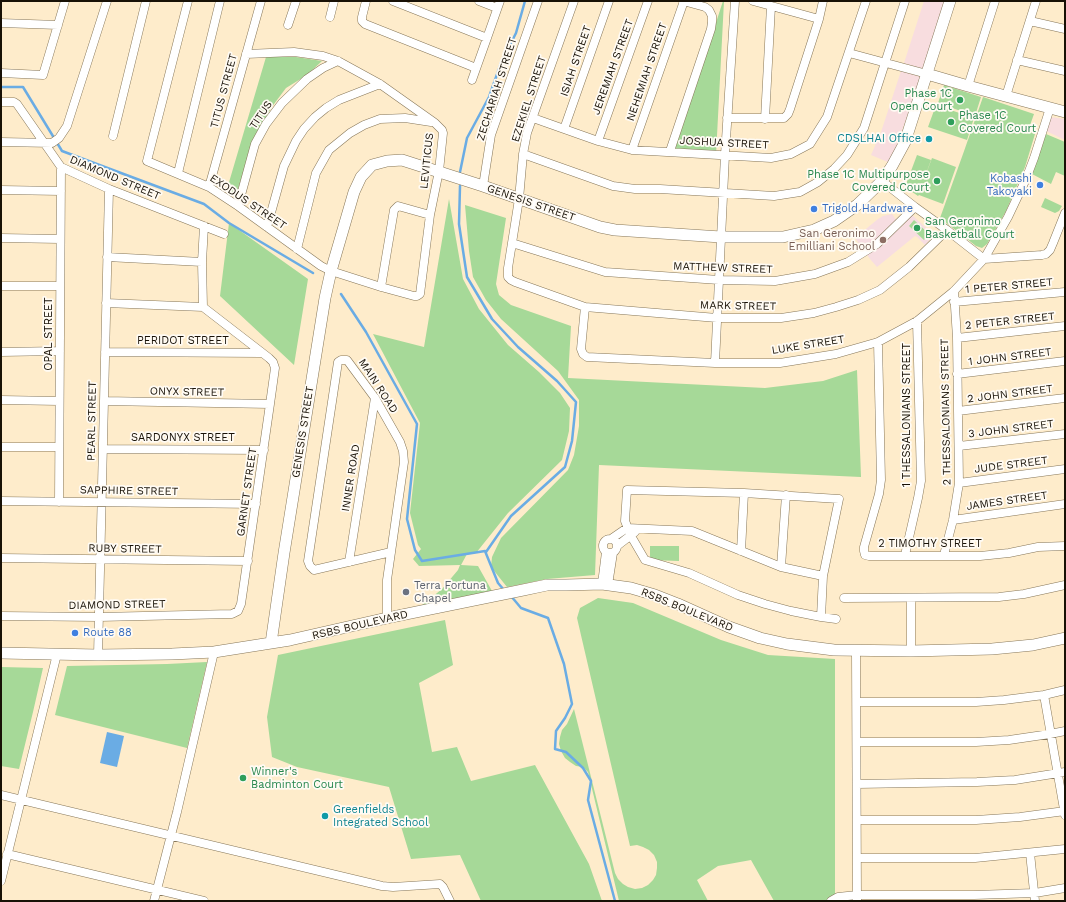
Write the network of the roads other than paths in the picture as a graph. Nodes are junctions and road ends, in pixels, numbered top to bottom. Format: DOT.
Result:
graph roads {
  1 [pos="65,1"];
  2 [pos="107,1"];
  3 [pos="146,1"];
  4 [pos="188,1"];
  5 [pos="220,1"];
  6 [pos="261,1"];
  7 [pos="296,1"];
  8 [pos="334,1"];
  9 [pos="366,1"];
  10 [pos="393,1"];
  11 [pos="479,1"];
  12 [pos="538,1"];
  13 [pos="574,1"];
  14 [pos="609,1"];
  15 [pos="648,1"];
  16 [pos="683,1"];
  17 [pos="735,1"];
  18 [pos="753,1"];
  19 [pos="823,1"];
  20 [pos="866,1"];
  21 [pos="905,1"];
  22 [pos="950,1"];
  23 [pos="995,1"];
  24 [pos="1036,1"];
  25 [pos="498,5"];
  26 [pos="771,6"];
  27 [pos="330,17"];
  28 [pos="819,19"];
  29 [pos="1030,21"];
  30 [pos="1,24"];
  31 [pos="58,25"];
  32 [pos="288,25"];
  33 [pos="1065,29"];
  34 [pos="488,38"];
  35 [pos="849,53"];
  36 [pos="246,54"];
  37 [pos="1017,60"];
  38 [pos="338,61"];
  39 [pos="885,62"];
  40 [pos="476,68"];
  41 [pos="1065,71"];
  42 [pos="1,73"];
  43 [pos="927,74"];
  44 [pos="472,80"];
  45 [pos="380,84"];
  46 [pos="968,86"];
  47 [pos="1006,96"];
  48 [pos="1,102"];
  49 [pos="1050,108"];
  50 [pos="1065,112"];
  51 [pos="533,118"];
  52 [pos="727,118"];
  53 [pos="765,119"];
  54 [pos="435,123"];
  55 [pos="564,129"];
  56 [pos="113,136"];
  57 [pos="598,141"];
  58 [pos="1,142"];
  59 [pos="44,143"];
  60 [pos="632,150"];
  61 [pos="670,151"];
  62 [pos="523,154"];
  63 [pos="725,155"];
  64 [pos="61,167"];
  65 [pos="439,171"];
  66 [pos="178,173"];
  67 [pos="882,181"];
  68 [pos="483,186"];
  69 [pos="209,187"];
  70 [pos="109,189"];
  71 [pos="1,190"];
  72 [pos="61,191"];
  73 [pos="723,193"];
  74 [pos="519,198"];
  75 [pos="238,206"];
  76 [pos="915,208"];
  77 [pos="1065,213"];
  78 [pos="430,215"];
  79 [pos="204,226"];
  80 [pos="267,227"];
  81 [pos="946,230"];
  82 [pos="224,234"];
  83 [pos="721,237"];
  84 [pos="1,238"];
  85 [pos="60,239"];
  86 [pos="512,243"];
  87 [pos="297,249"];
  88 [pos="107,257"];
  89 [pos="984,259"];
  90 [pos="202,262"];
  91 [pos="331,271"];
  92 [pos="508,277"];
  93 [pos="719,280"];
  94 [pos="1,286"];
  95 [pos="60,286"];
  96 [pos="381,287"];
  97 [pos="954,291"];
  98 [pos="1065,292"];
  99 [pos="954,302"];
  100 [pos="106,303"];
  101 [pos="203,307"];
  102 [pos="585,307"];
  103 [pos="717,318"];
  104 [pos="917,320"];
  105 [pos="1065,326"];
  106 [pos="957,338"];
  107 [pos="878,342"];
  108 [pos="60,351"];
  109 [pos="1,352"];
  110 [pos="105,352"];
  111 [pos="262,353"];
  112 [pos="1065,361"];
  113 [pos="715,363"];
  114 [pos="957,374"];
  115 [pos="374,398"];
  116 [pos="1065,398"];
  117 [pos="1,400"];
  118 [pos="59,401"];
  119 [pos="104,401"];
  120 [pos="270,404"];
  121 [pos="958,411"];
  122 [pos="1065,434"];
  123 [pos="959,446"];
  124 [pos="1,447"];
  125 [pos="59,447"];
  126 [pos="103,449"];
  127 [pos="264,450"];
  128 [pos="1065,469"];
  129 [pos="959,483"];
  130 [pos="744,493"];
  131 [pos="786,495"];
  132 [pos="1,501"];
  133 [pos="59,502"];
  134 [pos="101,502"];
  135 [pos="256,504"];
  136 [pos="1065,504"];
  137 [pos="953,520"];
  138 [pos="628,528"];
  139 [pos="639,529"];
  140 [pos="631,536"];
  141 [pos="611,539"];
  142 [pos="1065,546"];
  143 [pos="612,550"];
  144 [pos="391,552"];
  145 [pos="741,552"];
  146 [pos="905,555"];
  147 [pos="944,555"];
  148 [pos="1,558"];
  149 [pos="100,559"];
  150 [pos="248,561"];
  151 [pos="349,562"];
  152 [pos="781,567"];
  153 [pos="823,576"];
  154 [pos="605,585"];
  155 [pos="1065,585"];
  156 [pos="844,598"];
  157 [pos="911,598"];
  158 [pos="232,614"];
  159 [pos="1,616"];
  160 [pos="821,617"];
  161 [pos="99,618"];
  162 [pos="387,618"];
  163 [pos="836,619"];
  164 [pos="1065,638"];
  165 [pos="271,644"];
  166 [pos="856,651"];
  167 [pos="912,651"];
  168 [pos="214,652"];
  169 [pos="1,653"];
  170 [pos="56,654"];
  171 [pos="98,655"];
  172 [pos="1065,690"];
  173 [pos="1044,695"];
  174 [pos="857,702"];
  175 [pos="1065,731"];
  176 [pos="1050,734"];
  177 [pos="857,742"];
  178 [pos="1061,773"];
  179 [pos="857,784"];
  180 [pos="1,795"];
  181 [pos="21,799"];
  182 [pos="1065,812"];
  183 [pos="857,820"];
  184 [pos="170,836"];
  185 [pos="1065,849"];
  186 [pos="1030,853"];
  187 [pos="7,854"];
  188 [pos="857,858"];
  189 [pos="1,881"];
  190 [pos="1065,888"];
  191 [pos="157,890"];
  192 [pos="1035,897"];
  193 [pos="857,898"];
  194 [pos="154,901"];
  195 [pos="204,901"];
  196 [pos="450,901"];
  197 [pos="831,901"];
  1 -- 31 [label="street"];
  2 -- 59 [label="street"];
  3 -- 56 [label="street"];
  4 -- 66 [label="street, EXODUS STREET"];
  5 -- 66 [label="street"];
  6 -- 36 [label="street, TITUS STREET"];
  7 -- 32 [label="street"];
  8 -- 27 [label="street"];
  9 -- 40 [label="street"];
  10 -- 34 [label="street"];
  11 -- 25 [label="street"];
  12 -- 68 [label="street, ZECHARIAH STREET"];
  13 -- 51 [label="street, EZEKIEL STREET"];
  14 -- 55 [label="street, ISIAH STREET"];
  15 -- 57 [label="street, JEREMIAH STREET"];
  16 -- 60 [label="street, NEHEMIAH STREET"];
  16 -- 61 [label="street"];
  17 -- 52 [label="street"];
  18 -- 26 [label="street"];
  19 -- 28 [label="street"];
  20 -- 35 [label="street, JOSHUA STREET"];
  21 -- 39 [label="street"];
  22 -- 43 [label="street, GENESIS STREET"];
  23 -- 46 [label="street"];
  24 -- 29 [label="street"];
  25 -- 34 [label="street"];
  26 -- 28 [label="street"];
  26 -- 53 [label="street"];
  28 -- 53 [label="street"];
  29 -- 33 [label="street"];
  29 -- 37 [label="street"];
  30 -- 31 [label="street"];
  31 -- 42 [label="street"];
  34 -- 40 [label="street"];
  35 -- 39 [label="street"];
  35 -- 63 [label="street, JOSHUA STREET"];
  36 -- 38 [label="street, LEVITICUS"];
  36 -- 69 [label="street, TITUS STREET"];
  37 -- 41 [label="street"];
  37 -- 47 [label="street"];
  38 -- 45 [label="street, LEVITICUS"];
  38 -- 75 [label="street, TITUS"];
  39 -- 43 [label="street"];
  39 -- 73 [label="street"];
  40 -- 44 [label="street"];
  43 -- 46 [label="street"];
  43 -- 67 [label="street, GENESIS STREET"];
  45 -- 54 [label="street, LEVITICUS"];
  45 -- 80 [label="street"];
  46 -- 47 [label="street"];
  47 -- 49 [label="street"];
  48 -- 59 [label="street, DIAMOND STREET"];
  49 -- 50 [label="street"];
  49 -- 89 [label="street, LUKE STREET"];
  51 -- 55 [label="street, JOSHUA STREET"];
  51 -- 62 [label="street, EZEKIEL STREET"];
  52 -- 53 [label="street"];
  52 -- 63 [label="street"];
  54 -- 65 [label="street, LEVITICUS"];
  54 -- 87 [label="street"];
  55 -- 57 [label="street, JOSHUA STREET"];
  57 -- 60 [label="street, JOSHUA STREET"];
  58 -- 59 [label="street"];
  59 -- 64 [label="street, DIAMOND STREET"];
  60 -- 61 [label="street, JOSHUA STREET"];
  61 -- 63 [label="street, JOSHUA STREET"];
  62 -- 73 [label="street"];
  62 -- 74 [label="street, EZEKIEL STREET"];
  63 -- 73 [label="street"];
  64 -- 70 [label="street, DIAMOND STREET"];
  64 -- 72 [label="street, OPAL STREET"];
  65 -- 68 [label="street, GENESIS STREET"];
  65 -- 78 [label="street, LEVITICUS"];
  65 -- 91 [label="street, GENESIS STREET"];
  66 -- 69 [label="street, EXODUS STREET"];
  67 -- 76 [label="street"];
  67 -- 83 [label="street, GENESIS STREET"];
  68 -- 74 [label="street, GENESIS STREET"];
  69 -- 75 [label="street, EXODUS STREET"];
  70 -- 79 [label="street, DIAMOND STREET"];
  70 -- 88 [label="street, PEARL STREET"];
  71 -- 72 [label="street"];
  72 -- 85 [label="street, OPAL STREET"];
  73 -- 83 [label="street"];
  74 -- 83 [label="street, GENESIS STREET"];
  74 -- 86 [label="street, EZEKIEL STREET"];
  75 -- 80 [label="street, EXODUS STREET"];
  76 -- 81 [label="street"];
  76 -- 93 [label="street, MATTHEW STREET"];
  77 -- 89 [label="street"];
  78 -- 96 [label="street"];
  78 -- 96 [label="street, LEVITICUS"];
  79 -- 82 [label="street, DIAMOND STREET"];
  79 -- 90 [label="street"];
  80 -- 87 [label="street, EXODUS STREET"];
  81 -- 89 [label="street"];
  81 -- 103 [label="street, MARK STREET"];
  83 -- 93 [label="street"];
  84 -- 85 [label="street"];
  85 -- 95 [label="street, OPAL STREET"];
  86 -- 92 [label="street, EZEKIEL STREET"];
  86 -- 93 [label="street, MATTHEW STREET"];
  87 -- 91 [label="street, EXODUS STREET"];
  88 -- 90 [label="street"];
  88 -- 100 [label="street, PEARL STREET"];
  89 -- 97 [label="street, LUKE STREET"];
  90 -- 101 [label="street"];
  91 -- 96 [label="street, LEVITICUS"];
  91 -- 165 [label="street, GENESIS STREET"];
  92 -- 102 [label="street, MARK STREET"];
  93 -- 103 [label="street"];
  94 -- 95 [label="street"];
  95 -- 108 [label="street, OPAL STREET"];
  97 -- 99 [label="street, 2 THESSALONIANS STREET"];
  97 -- 104 [label="street, LUKE STREET"];
  98 -- 99 [label="street, 1 PETER STREET"];
  99 -- 106 [label="street, 2 THESSALONIANS STREET"];
  100 -- 101 [label="street"];
  100 -- 110 [label="street, PEARL STREET"];
  101 -- 111 [label="street"];
  102 -- 103 [label="street, MARK STREET"];
  102 -- 113 [label="street, LUKE STREET"];
  103 -- 113 [label="street"];
  104 -- 107 [label="street, LUKE STREET"];
  104 -- 146 [label="street, 1 THESSALONIANS STREET"];
  105 -- 106 [label="street, 2 PETER STREET"];
  106 -- 114 [label="street, 2 THESSALONIANS STREET"];
  107 -- 113 [label="street, LUKE STREET"];
  107 -- 146 [label="street, 2 TIMOTHY STREET"];
  108 -- 109 [label="street"];
  108 -- 118 [label="street, OPAL STREET"];
  110 -- 111 [label="street, PERIDOT STREET"];
  110 -- 119 [label="street, PEARL STREET"];
  111 -- 120 [label="street, GARNET STREET"];
  112 -- 114 [label="street, 1 JOHN STREET"];
  114 -- 121 [label="street, 2 THESSALONIANS STREET"];
  115 -- 144 [label="street, MAIN ROAD"];
  115 -- 151 [label="street, INNER ROAD"];
  115 -- 151 [label="street, MAIN ROAD"];
  116 -- 121 [label="street, 2 JOHN STREET"];
  117 -- 118 [label="street"];
  118 -- 125 [label="street, OPAL STREET"];
  119 -- 120 [label="street, ONYX STREET"];
  119 -- 126 [label="street, PEARL STREET"];
  120 -- 127 [label="street, GARNET STREET"];
  121 -- 123 [label="street, 2 THESSALONIANS STREET"];
  122 -- 123 [label="street, 3 JOHN STREET"];
  123 -- 129 [label="street, 2 THESSALONIANS STREET"];
  124 -- 125 [label="street"];
  125 -- 133 [label="street, OPAL STREET"];
  126 -- 127 [label="street, SARDONYX STREET"];
  126 -- 134 [label="street, PEARL STREET"];
  127 -- 135 [label="street, GARNET STREET"];
  128 -- 129 [label="street, JUDE STREET"];
  129 -- 137 [label="street, 2 THESSALONIANS STREET"];
  130 -- 131 [label="street"];
  130 -- 138 [label="street"];
  130 -- 145 [label="street"];
  131 -- 152 [label="street"];
  131 -- 153 [label="street"];
  132 -- 133 [label="street, SAPPHIRE STREET"];
  133 -- 134 [label="street, SAPPHIRE STREET"];
  134 -- 135 [label="street, SAPPHIRE STREET"];
  134 -- 149 [label="street, PEARL STREET"];
  135 -- 150 [label="street, GARNET STREET"];
  136 -- 137 [label="street, JAMES STREET"];
  137 -- 147 [label="street, 2 THESSALONIANS STREET"];
  138 -- 139 [label="street"];
  138 -- 140 [label="street"];
  138 -- 141 [label="street"];
  139 -- 140 [label="street"];
  139 -- 145 [label="street"];
  140 -- 143 [label="street"];
  140 -- 160 [label="street"];
  141 -- 143 [label="street"];
  141 -- 143 [label="street"];
  142 -- 147 [label="street, 2 TIMOTHY STREET"];
  143 -- 154 [label="street"];
  144 -- 151 [label="street, MAIN ROAD"];
  144 -- 162 [label="street, MAIN ROAD"];
  145 -- 152 [label="street"];
  146 -- 147 [label="street, 2 TIMOTHY STREET"];
  148 -- 149 [label="street, RUBY STREET"];
  149 -- 150 [label="street, RUBY STREET"];
  149 -- 161 [label="street, PEARL STREET"];
  150 -- 158 [label="street, GARNET STREET"];
  152 -- 153 [label="street"];
  153 -- 160 [label="street"];
  154 -- 162 [label="street, RSBS BOULEVARD"];
  154 -- 166 [label="street, RSBS BOULEVARD"];
  155 -- 157 [label="street"];
  156 -- 157 [label="street"];
  157 -- 167 [label="street"];
  158 -- 161 [label="street, DIAMOND STREET"];
  159 -- 161 [label="street, DIAMOND STREET"];
  160 -- 163 [label="street"];
  161 -- 171 [label="street, PEARL STREET"];
  162 -- 165 [label="street, RSBS BOULEVARD"];
  164 -- 167 [label="street, RSBS BOULEVARD"];
  165 -- 168 [label="street, RSBS BOULEVARD"];
  166 -- 167 [label="street, RSBS BOULEVARD"];
  166 -- 174 [label="street"];
  168 -- 171 [label="street, RSBS BOULEVARD"];
  168 -- 184 [label="street"];
  169 -- 170 [label="street, RSBS BOULEVARD"];
  170 -- 171 [label="street, RSBS BOULEVARD"];
  170 -- 181 [label="street"];
  172 -- 173 [label="street"];
  173 -- 174 [label="street"];
  173 -- 176 [label="street"];
  174 -- 177 [label="street"];
  175 -- 176 [label="street"];
  176 -- 177 [label="street"];
  176 -- 178 [label="street"];
  177 -- 179 [label="street"];
  178 -- 179 [label="street"];
  178 -- 182 [label="street"];
  179 -- 183 [label="street"];
  180 -- 181 [label="street"];
  181 -- 184 [label="street"];
  181 -- 187 [label="street"];
  182 -- 183 [label="street"];
  183 -- 188 [label="street"];
  184 -- 191 [label="street"];
  184 -- 196 [label="street"];
  185 -- 186 [label="street"];
  186 -- 188 [label="street"];
  186 -- 192 [label="street"];
  187 -- 189 [label="street"];
  187 -- 191 [label="street"];
  188 -- 193 [label="street"];
  190 -- 192 [label="street"];
  191 -- 194 [label="street"];
  191 -- 195 [label="street"];
  192 -- 193 [label="street"];
  193 -- 197 [label="street"];
}
